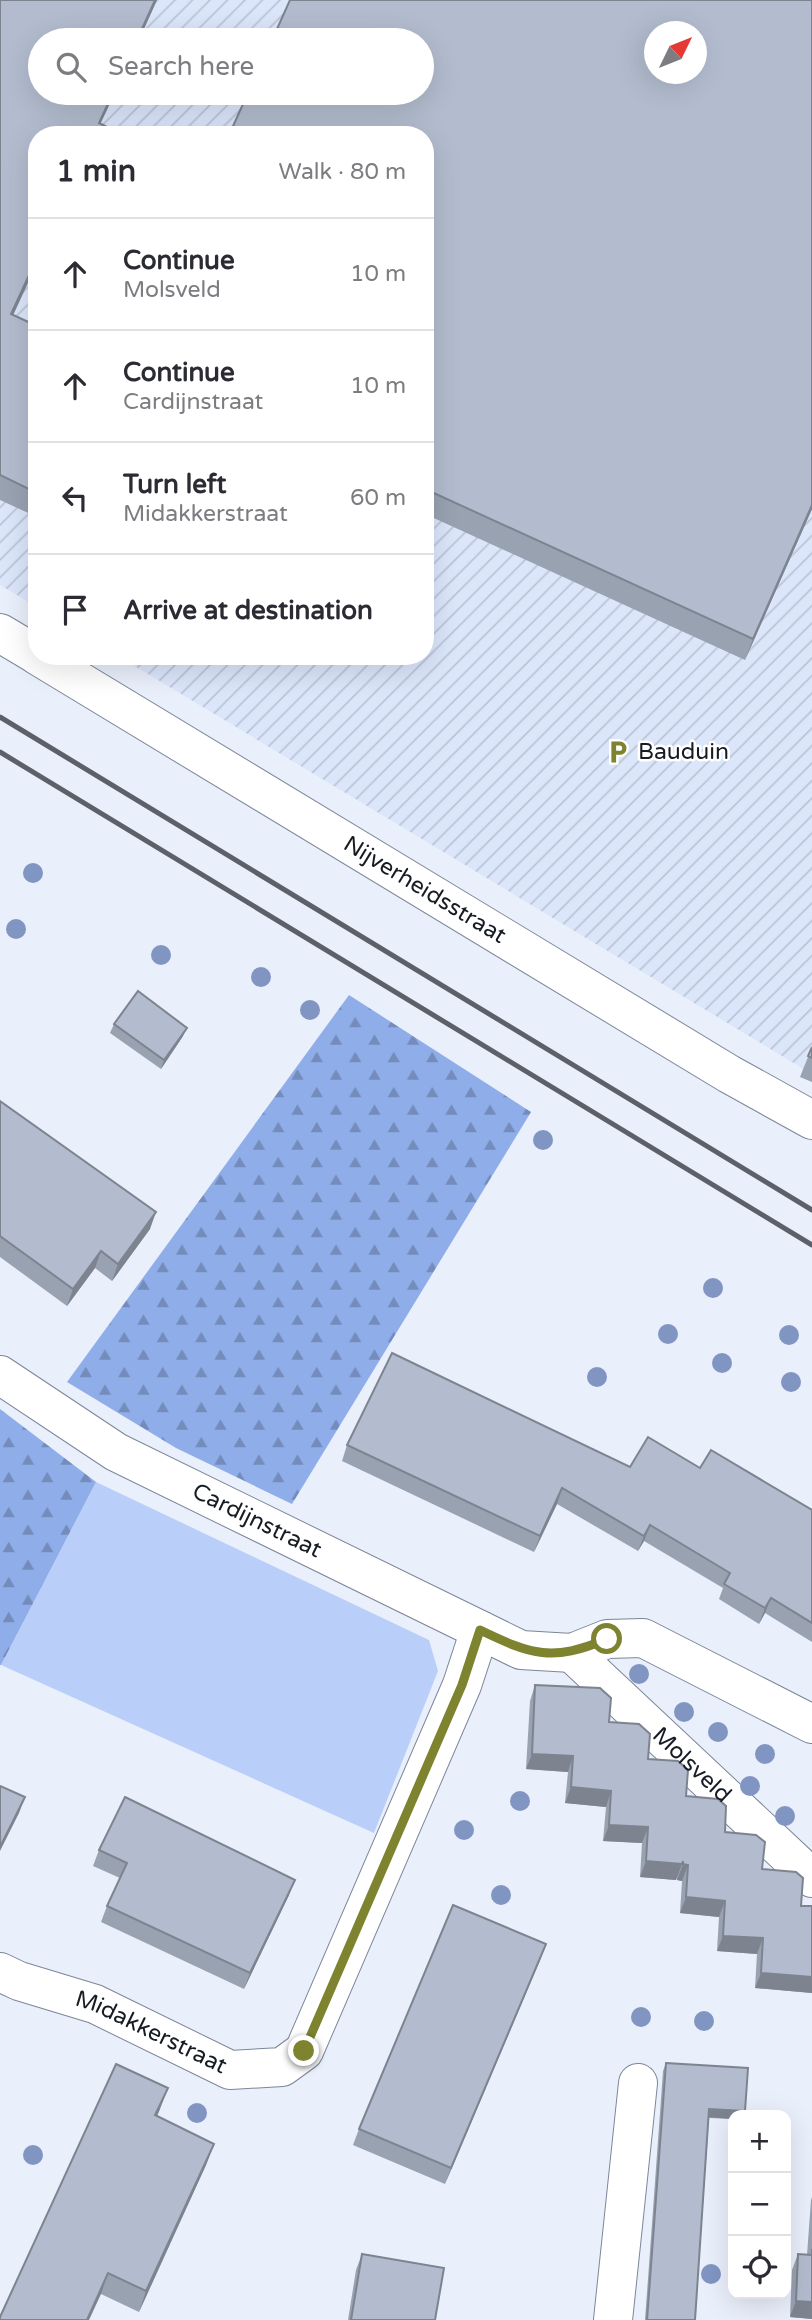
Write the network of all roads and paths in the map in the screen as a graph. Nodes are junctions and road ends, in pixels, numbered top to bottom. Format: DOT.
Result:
graph roads {
  1 [pos="0,634"];
  2 [pos="28,651"];
  3 [pos="52,665"];
  4 [pos="812,1121"];
  5 [pos="0,1375"];
  6 [pos="480,1630"];
  7 [pos="572,1653"];
  8 [pos="812,1724"];
  9 [pos="812,1878"];
  10 [pos="0,1972"];
  11 [pos="638,2083"];
  12 [pos="614,2320"];
  1 -- 2 [label="street, Nijverheidsstraat"];
  3 -- 4 [label="street, Nijverheidsstraat"];
  5 -- 6 [label="street, Cardijnstraat"];
  6 -- 7 [label="street, Cardijnstraat"];
  6 -- 10 [label="street, Midakkerstraat"];
  7 -- 8 [label="street"];
  7 -- 9 [label="street, Molsveld"];
  11 -- 12 [label="street"];
}
